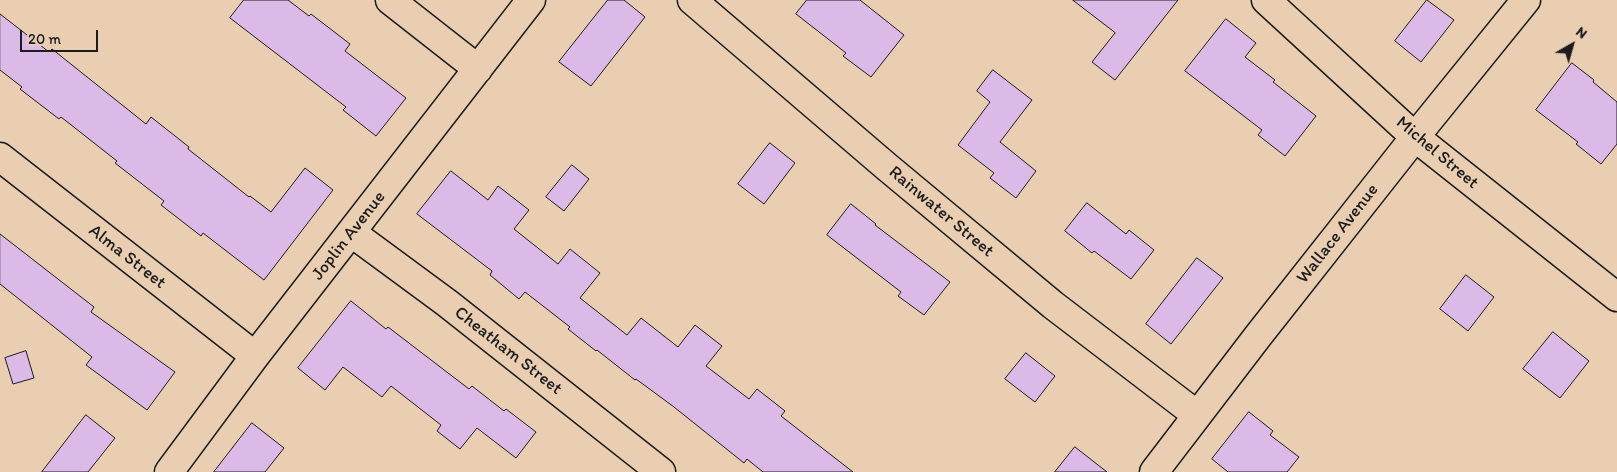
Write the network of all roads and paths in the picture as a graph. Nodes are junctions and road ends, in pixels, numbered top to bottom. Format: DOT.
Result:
graph roads {
  1 [pos="390,0"];
  2 [pos="531,0"];
  3 [pos="692,0"];
  4 [pos="1266,0"];
  5 [pos="1526,0"];
  6 [pos="478,69"];
  7 [pos="1415,137"];
  8 [pos="0,157"];
  9 [pos="352,233"];
  10 [pos="1617,297"];
  11 [pos="255,356"];
  12 [pos="1197,416"];
  13 [pos="169,472"];
  14 [pos="661,472"];
  15 [pos="1154,472"];
  1 -- 6 [label="street"];
  2 -- 6 [label="street, Joplin Avenue"];
  3 -- 12 [label="street, Rainwater Street"];
  4 -- 7 [label="street, Michel Street"];
  5 -- 7 [label="street, Wallace Avenue"];
  6 -- 9 [label="street, Joplin Avenue"];
  7 -- 10 [label="street, Michel Street"];
  7 -- 12 [label="street, Wallace Avenue"];
  8 -- 11 [label="street, Alma Street"];
  9 -- 11 [label="street, Joplin Avenue"];
  9 -- 14 [label="street, Cheatham Street"];
  11 -- 13 [label="street, Joplin Avenue"];
  12 -- 15 [label="street, Wallace Avenue"];
}
